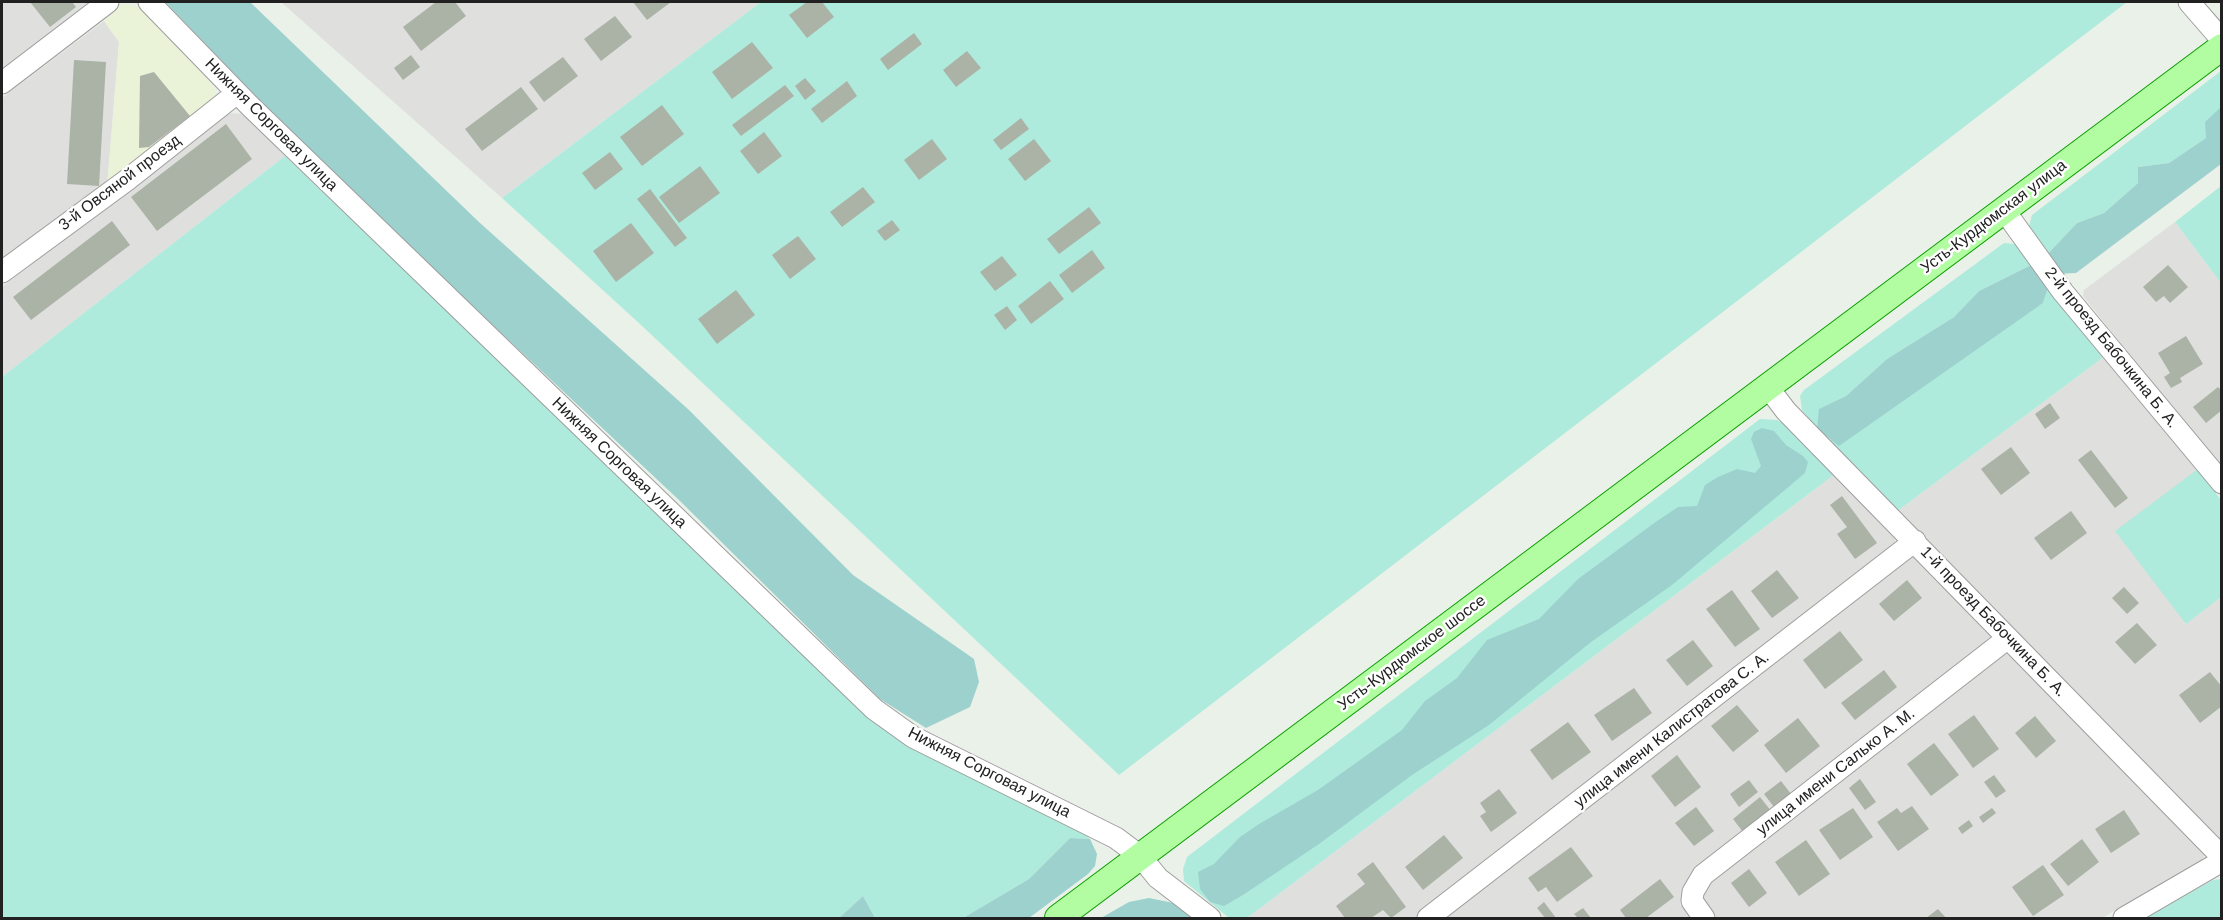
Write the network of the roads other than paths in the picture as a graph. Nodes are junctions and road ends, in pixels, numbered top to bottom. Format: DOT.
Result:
graph roads {
  1 [pos="108,2"];
  2 [pos="148,2"];
  3 [pos="2189,2"];
  4 [pos="2222,40"];
  5 [pos="2222,47"];
  6 [pos="2,82"];
  7 [pos="237,93"];
  8 [pos="2004,210"];
  9 [pos="2,272"];
  10 [pos="1767,386"];
  11 [pos="2222,483"];
  12 [pos="1915,541"];
  13 [pos="2008,638"];
  14 [pos="1140,856"];
  15 [pos="2222,859"];
  16 [pos="1058,918"];
  17 [pos="1210,918"];
  18 [pos="1428,918"];
  19 [pos="1704,918"];
  20 [pos="2124,918"];
  1 -- 6 [label="street"];
  2 -- 7 [label="street, Нижняя Сорговая улица"];
  3 -- 4 [label="street"];
  5 -- 8 [label="main road, Усть-Курдюмская улица"];
  7 -- 9 [label="street, 3-й Овсяной проезд"];
  7 -- 14 [label="street, Нижняя Сорговая улица"];
  8 -- 10 [label="main road, Усть-Курдюмская улица"];
  8 -- 11 [label="street, 2-й проезд Бабочкина Б. А."];
  10 -- 12 [label="street, 1-й проезд Бабочкина Б. А."];
  10 -- 14 [label="main road, Усть-Курдюмское шоссе"];
  12 -- 13 [label="street, 1-й проезд Бабочкина Б. А."];
  12 -- 18 [label="street, улица имени Калистратова С. А."];
  13 -- 15 [label="street, 1-й проезд Бабочкина Б. А."];
  13 -- 19 [label="street, улица имени Салько А. М."];
  14 -- 16 [label="main road, Усть-Курдюмское шоссе"];
  14 -- 17 [label="street, Нижняя Сорговая улица"];
  15 -- 20 [label="street"];
}
